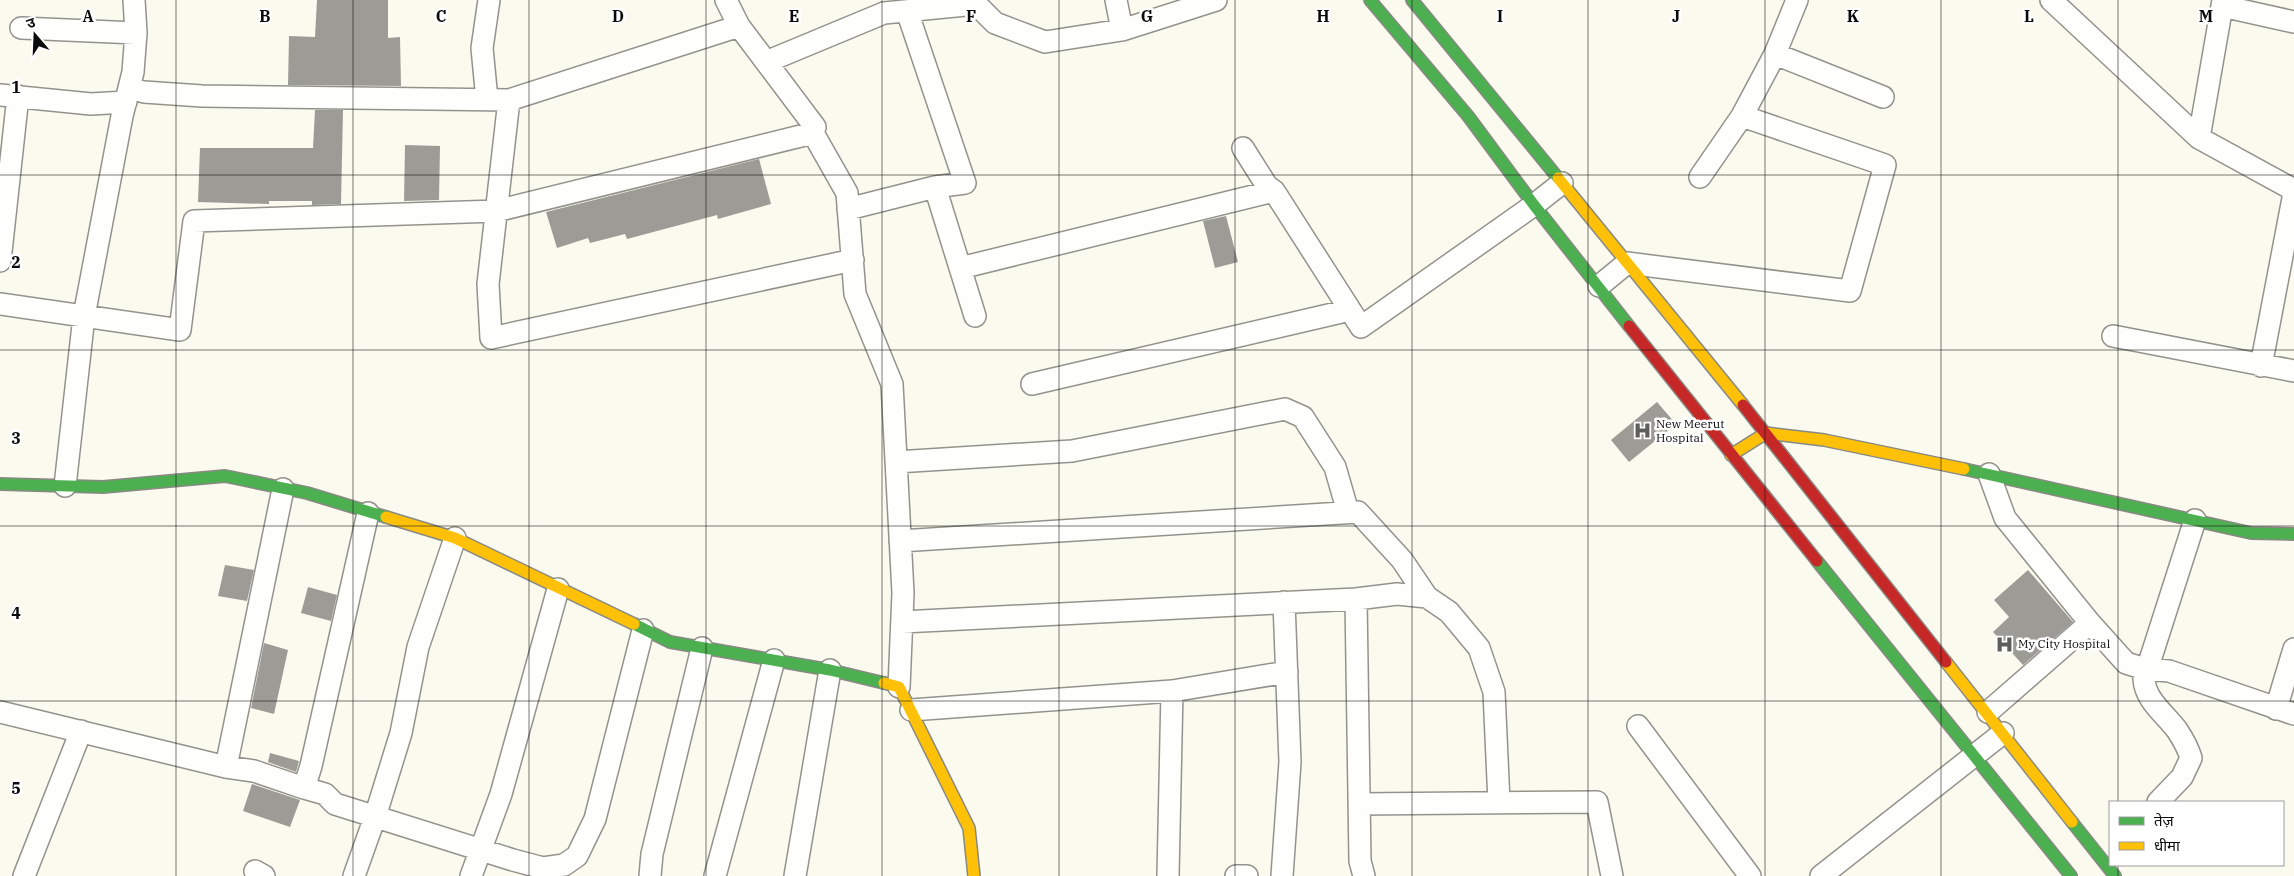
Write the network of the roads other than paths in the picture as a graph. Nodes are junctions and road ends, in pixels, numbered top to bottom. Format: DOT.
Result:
graph roads {
  1 [pos="134,0"];
  2 [pos="489,0"];
  3 [pos="726,0"];
  4 [pos="1116,0"];
  5 [pos="1216,0"];
  6 [pos="1370,0"];
  7 [pos="1412,0"];
  8 [pos="1796,0"];
  9 [pos="2052,0"];
  10 [pos="2223,3"];
  11 [pos="882,6"];
  12 [pos="907,11"];
  13 [pos="2294,22"];
  14 [pos="740,26"];
  15 [pos="21,28"];
  16 [pos="1122,30"];
  17 [pos="136,33"];
  18 [pos="1775,54"];
  19 [pos="766,62"];
  20 [pos="9,95"];
  21 [pos="128,95"];
  22 [pos="1883,97"];
  23 [pos="487,100"];
  24 [pos="509,100"];
  25 [pos="1742,116"];
  26 [pos="813,133"];
  27 [pos="2199,138"];
  28 [pos="1243,148"];
  29 [pos="1700,176"];
  30 [pos="1562,183"];
  31 [pos="935,187"];
  32 [pos="1274,191"];
  33 [pos="2294,191"];
  34 [pos="1534,205"];
  35 [pos="848,210"];
  36 [pos="496,211"];
  37 [pos="852,260"];
  38 [pos="0,262"];
  39 [pos="1627,263"];
  40 [pos="960,268"];
  41 [pos="1598,286"];
  42 [pos="0,304"];
  43 [pos="1350,310"];
  44 [pos="84,316"];
  45 [pos="975,316"];
  46 [pos="2113,336"];
  47 [pos="2261,366"];
  48 [pos="2294,371"];
  49 [pos="1032,384"];
  50 [pos="1766,433"];
  51 [pos="1731,455"];
  52 [pos="896,462"];
  53 [pos="1990,474"];
  54 [pos="0,484"];
  55 [pos="65,486"];
  56 [pos="283,489"];
  57 [pos="1348,512"];
  58 [pos="368,513"];
  59 [pos="2195,520"];
  60 [pos="2294,534"];
  61 [pos="455,538"];
  62 [pos="900,541"];
  63 [pos="558,589"];
  64 [pos="1427,597"];
  65 [pos="1356,599"];
  66 [pos="1284,602"];
  67 [pos="902,622"];
  68 [pos="2090,623"];
  69 [pos="643,630"];
  70 [pos="702,648"];
  71 [pos="2294,649"];
  72 [pos="774,660"];
  73 [pos="2145,669"];
  74 [pos="830,670"];
  75 [pos="1287,672"];
  76 [pos="898,687"];
  77 [pos="1172,692"];
  78 [pos="911,710"];
  79 [pos="0,712"];
  80 [pos="1988,712"];
  81 [pos="2285,712"];
  82 [pos="1638,726"];
  83 [pos="81,731"];
  84 [pos="2003,733"];
  85 [pos="1973,756"];
  86 [pos="226,767"];
  87 [pos="304,788"];
  88 [pos="2159,801"];
  89 [pos="1499,802"];
  90 [pos="1358,804"];
  91 [pos="375,817"];
  92 [pos="480,851"];
  93 [pos="2111,869"];
  94 [pos="799,875"];
  95 [pos="24,876"];
  96 [pos="354,876"];
  97 [pos="471,876"];
  98 [pos="650,876"];
  99 [pos="715,876"];
  100 [pos="974,876"];
  101 [pos="1168,876"];
  102 [pos="1236,876"];
  103 [pos="1247,876"];
  104 [pos="1282,876"];
  105 [pos="1364,876"];
  106 [pos="1612,876"];
  107 [pos="1750,876"];
  108 [pos="1821,876"];
  109 [pos="2071,876"];
  1 -- 17 [label="street"];
  2 -- 23 [label="street"];
  3 -- 14 [label="street"];
  4 -- 16 [label="street"];
  5 -- 16 [label="street"];
  6 -- 34 [label="main road"];
  7 -- 30 [label="main road"];
  8 -- 18 [label="street"];
  9 -- 27 [label="street"];
  10 -- 13 [label="street"];
  10 -- 27 [label="street"];
  11 -- 12 [label="street"];
  11 -- 19 [label="street"];
  12 -- 16 [label="street"];
  12 -- 31 [label="street"];
  14 -- 19 [label="street"];
  14 -- 24 [label="street"];
  15 -- 17 [label="street"];
  17 -- 21 [label="street"];
  18 -- 22 [label="street"];
  18 -- 25 [label="street"];
  19 -- 26 [label="street"];
  20 -- 21 [label="street"];
  20 -- 38 [label="street"];
  21 -- 23 [label="street"];
  21 -- 44 [label="street"];
  23 -- 24 [label="street"];
  24 -- 36 [label="street"];
  25 -- 29 [label="street"];
  25 -- 39 [label="street"];
  26 -- 35 [label="street"];
  26 -- 36 [label="street"];
  27 -- 33 [label="street"];
  28 -- 32 [label="street"];
  30 -- 34 [label="street"];
  30 -- 39 [label="main road"];
  31 -- 35 [label="street"];
  31 -- 40 [label="street"];
  32 -- 40 [label="street"];
  32 -- 43 [label="street"];
  33 -- 47 [label="street"];
  34 -- 41 [label="main road"];
  34 -- 43 [label="street"];
  35 -- 37 [label="street"];
  36 -- 37 [label="street"];
  36 -- 44 [label="street"];
  37 -- 52 [label="street"];
  39 -- 41 [label="street"];
  39 -- 50 [label="main road"];
  40 -- 45 [label="street"];
  41 -- 51 [label="main road"];
  42 -- 44 [label="street"];
  43 -- 49 [label="street"];
  44 -- 55 [label="street"];
  46 -- 47 [label="street"];
  47 -- 48 [label="street"];
  50 -- 51 [label="main road"];
  50 -- 53 [label="main road"];
  50 -- 80 [label="main road"];
  51 -- 85 [label="main road"];
  52 -- 57 [label="street"];
  52 -- 62 [label="street"];
  53 -- 59 [label="main road"];
  53 -- 68 [label="street"];
  54 -- 55 [label="main road"];
  55 -- 56 [label="main road"];
  56 -- 58 [label="main road"];
  56 -- 86 [label="street"];
  57 -- 62 [label="street"];
  57 -- 64 [label="street"];
  58 -- 61 [label="main road"];
  58 -- 87 [label="street"];
  59 -- 60 [label="main road"];
  59 -- 73 [label="street"];
  61 -- 63 [label="main road"];
  61 -- 91 [label="street"];
  62 -- 67 [label="street"];
  63 -- 69 [label="main road"];
  63 -- 92 [label="street"];
  64 -- 65 [label="street"];
  64 -- 89 [label="street"];
  65 -- 66 [label="street"];
  65 -- 90 [label="street"];
  66 -- 67 [label="street"];
  66 -- 75 [label="street"];
  67 -- 76 [label="street"];
  68 -- 73 [label="street"];
  68 -- 80 [label="street"];
  69 -- 70 [label="main road"];
  69 -- 92 [label="street"];
  70 -- 72 [label="main road"];
  70 -- 98 [label="street"];
  71 -- 81 [label="street"];
  72 -- 74 [label="main road"];
  72 -- 99 [label="street"];
  73 -- 81 [label="street"];
  73 -- 88 [label="street"];
  74 -- 76 [label="main road"];
  74 -- 94 [label="street"];
  75 -- 77 [label="street"];
  75 -- 104 [label="street"];
  76 -- 78 [label="main road"];
  77 -- 78 [label="street"];
  77 -- 101 [label="street"];
  78 -- 100 [label="main road"];
  79 -- 83 [label="street"];
  80 -- 84 [label="main road"];
  82 -- 107 [label="street"];
  83 -- 86 [label="street"];
  83 -- 95 [label="street"];
  84 -- 85 [label="street"];
  84 -- 93 [label="main road"];
  85 -- 108 [label="street"];
  85 -- 109 [label="main road"];
  86 -- 87 [label="street"];
  87 -- 91 [label="street"];
  89 -- 90 [label="street"];
  89 -- 106 [label="street"];
  90 -- 105 [label="street"];
  91 -- 92 [label="street"];
  91 -- 96 [label="street"];
  92 -- 97 [label="street"];
  102 -- 103 [label="street"];
}
